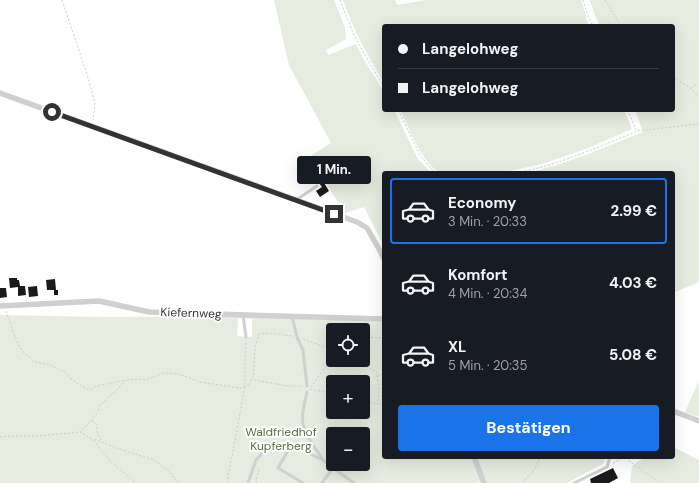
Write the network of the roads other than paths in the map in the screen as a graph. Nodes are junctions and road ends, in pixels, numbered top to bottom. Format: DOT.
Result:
graph roads {
  1 [pos="0,93"];
  2 [pos="318,186"];
  3 [pos="296,200"];
  4 [pos="382,255"];
  5 [pos="3,306"];
  6 [pos="243,315"];
  7 [pos="292,316"];
  8 [pos="382,319"];
  9 [pos="246,337"];
  10 [pos="309,388"];
  11 [pos="307,392"];
  12 [pos="675,413"];
  13 [pos="699,421"];
  14 [pos="290,447"];
  15 [pos="475,459"];
  16 [pos="609,459"];
  17 [pos="323,460"];
  18 [pos="326,462"];
  19 [pos="331,471"];
  20 [pos="337,471"];
  21 [pos="248,483"];
  22 [pos="303,483"];
  23 [pos="322,483"];
  24 [pos="354,483"];
  25 [pos="484,483"];
  26 [pos="574,483"];
  1 -- 3 [label="street"];
  2 -- 3 [label="lane"];
  3 -- 4 [label="street"];
  5 -- 6 [label="street, Kiefernweg"];
  6 -- 7 [label="street, Kiefernweg"];
  6 -- 9 [label="lane"];
  7 -- 8 [label="street, Kiefernweg"];
  7 -- 10 [label="lane"];
  11 -- 17 [label="lane"];
  12 -- 13 [label="street"];
  14 -- 17 [label="lane"];
  14 -- 21 [label="lane"];
  14 -- 22 [label="lane"];
  15 -- 25 [label="street"];
  16 -- 26 [label="lane"];
  17 -- 18 [label="lane"];
  19 -- 23 [label="lane"];
  20 -- 24 [label="lane"];
}
